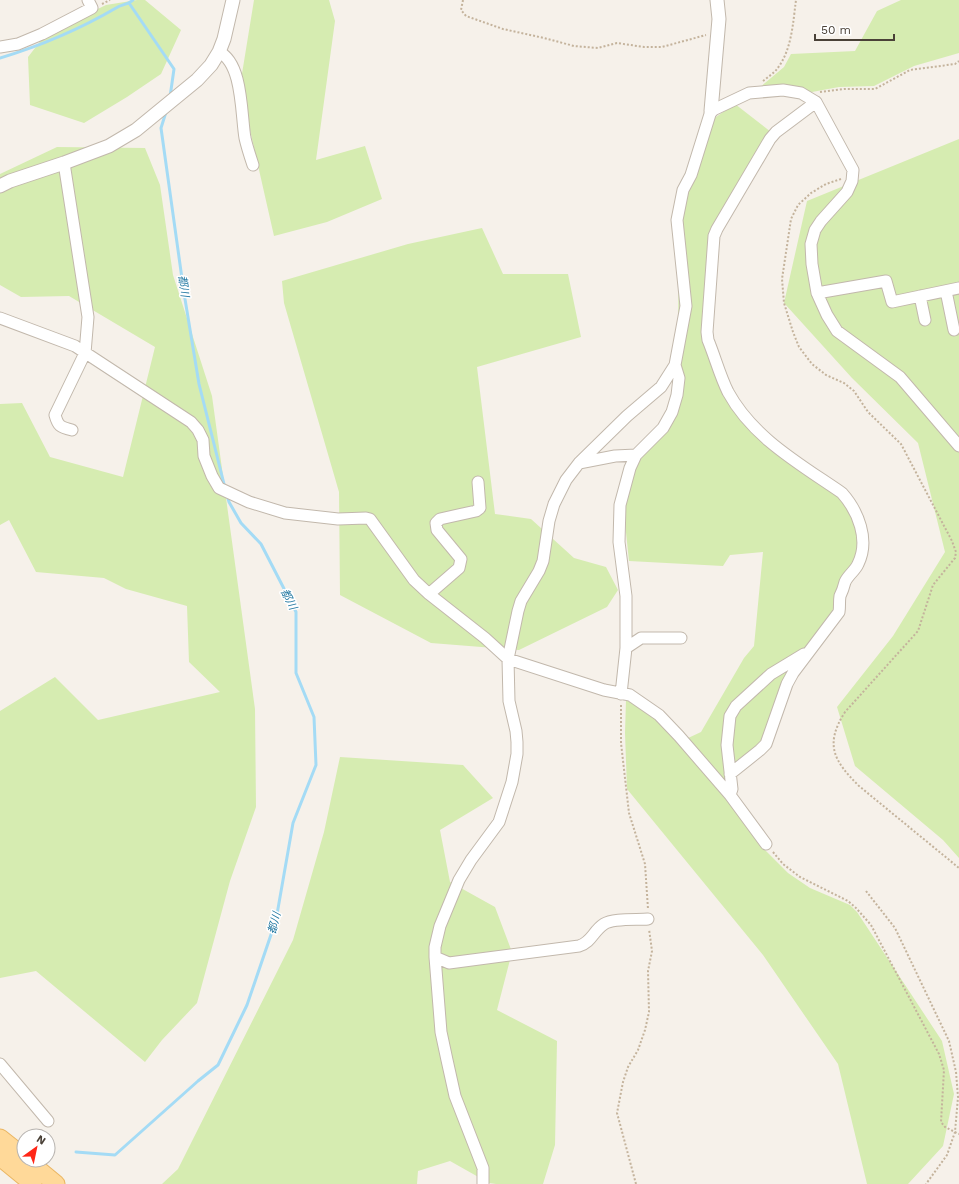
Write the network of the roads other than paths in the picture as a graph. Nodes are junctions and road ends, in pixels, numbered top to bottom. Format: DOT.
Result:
graph roads {
  1 [pos="88,0"];
  2 [pos="232,0"];
  3 [pos="718,0"];
  4 [pos="0,47"];
  5 [pos="219,52"];
  6 [pos="816,102"];
  7 [pos="711,111"];
  8 [pos="64,163"];
  9 [pos="253,165"];
  10 [pos="0,186"];
  11 [pos="959,288"];
  12 [pos="946,291"];
  13 [pos="818,293"];
  14 [pos="920,296"];
  15 [pos="0,318"];
  16 [pos="925,320"];
  17 [pos="954,330"];
  18 [pos="85,353"];
  19 [pos="675,365"];
  20 [pos="72,430"];
  21 [pos="959,446"];
  22 [pos="636,455"];
  23 [pos="579,463"];
  24 [pos="478,482"];
  25 [pos="429,594"];
  26 [pos="681,638"];
  27 [pos="626,648"];
  28 [pos="811,650"];
  29 [pos="508,659"];
  30 [pos="621,694"];
  31 [pos="730,774"];
  32 [pos="730,795"];
  33 [pos="766,844"];
  34 [pos="648,919"];
  35 [pos="435,957"];
  36 [pos="0,1064"];
  37 [pos="48,1121"];
  38 [pos="0,1138"];
  39 [pos="16,1151"];
  40 [pos="0,1157"];
  41 [pos="37,1168"];
  42 [pos="32,1184"];
  43 [pos="56,1184"];
  44 [pos="483,1184"];
  1 -- 4 [label="street"];
  2 -- 5 [label="street"];
  3 -- 7 [label="street"];
  5 -- 8 [label="street"];
  5 -- 9 [label="street"];
  6 -- 7 [label="street"];
  6 -- 13 [label="street"];
  6 -- 28 [label="street"];
  7 -- 19 [label="street"];
  8 -- 10 [label="street"];
  8 -- 18 [label="street"];
  11 -- 12 [label="street"];
  12 -- 14 [label="street"];
  12 -- 17 [label="street"];
  13 -- 14 [label="street"];
  13 -- 21 [label="street"];
  14 -- 16 [label="street"];
  15 -- 18 [label="street"];
  18 -- 20 [label="street"];
  18 -- 25 [label="street"];
  19 -- 22 [label="street"];
  19 -- 23 [label="street"];
  22 -- 23 [label="street"];
  22 -- 27 [label="street"];
  23 -- 29 [label="street"];
  24 -- 25 [label="street"];
  25 -- 29 [label="street"];
  26 -- 27 [label="street"];
  27 -- 30 [label="street"];
  28 -- 31 [label="street"];
  28 -- 31 [label="street"];
  29 -- 30 [label="street"];
  29 -- 35 [label="street"];
  30 -- 32 [label="street"];
  31 -- 32 [label="street"];
  32 -- 33 [label="street"];
  34 -- 35 [label="street"];
  35 -- 44 [label="street"];
  36 -- 37 [label="street"];
  38 -- 39 [label="main road"];
  40 -- 42 [label="main road"];
  41 -- 43 [label="main road"];
}
